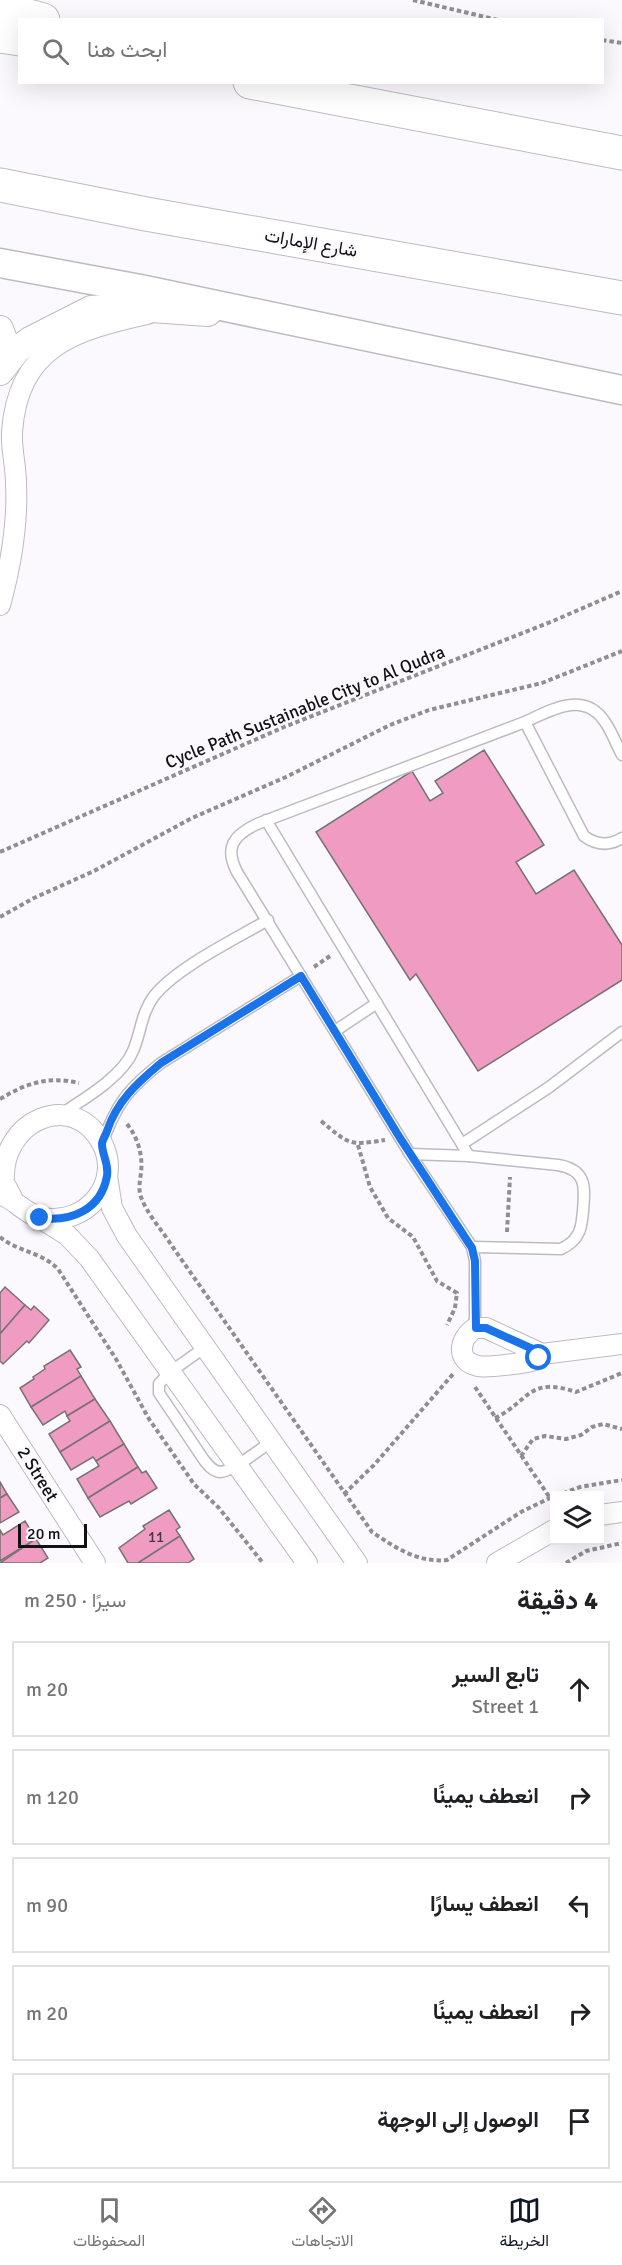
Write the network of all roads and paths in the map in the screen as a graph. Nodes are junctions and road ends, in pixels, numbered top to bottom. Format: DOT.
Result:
graph roads {
  1 [pos="413,0"];
  2 [pos="0,8"];
  3 [pos="36,18"];
  4 [pos="490,18"];
  5 [pos="0,36"];
  6 [pos="18,39"];
  7 [pos="604,40"];
  8 [pos="622,43"];
  9 [pos="260,84"];
  10 [pos="622,153"];
  11 [pos="0,185"];
  12 [pos="0,263"];
  13 [pos="622,298"];
  14 [pos="166,310"];
  15 [pos="275,317"];
  16 [pos="0,329"];
  17 [pos="3,368"];
  18 [pos="622,390"];
  19 [pos="622,591"];
  20 [pos="0,605"];
  21 [pos="622,651"];
  22 [pos="525,722"];
  23 [pos="622,755"];
  24 [pos="266,820"];
  25 [pos="620,843"];
  26 [pos="0,852"];
  27 [pos="0,917"];
  28 [pos="268,920"];
  29 [pos="343,948"];
  30 [pos="301,976"];
  31 [pos="377,1003"];
  32 [pos="335,1031"];
  33 [pos="622,1032"];
  34 [pos="97,1090"];
  35 [pos="0,1099"];
  36 [pos="116,1109"];
  37 [pos="61,1114"];
  38 [pos="321,1121"];
  39 [pos="7,1134"];
  40 [pos="400,1138"];
  41 [pos="102,1144"];
  42 [pos="462,1144"];
  43 [pos="411,1154"];
  44 [pos="469,1156"];
  45 [pos="512,1161"];
  46 [pos="107,1176"];
  47 [pos="6,1196"];
  48 [pos="40,1218"];
  49 [pos="0,1237"];
  50 [pos="472,1248"];
  51 [pos="506,1248"];
  52 [pos="476,1328"];
  53 [pos="622,1344"];
  54 [pos="204,1348"];
  55 [pos="542,1354"];
  56 [pos="459,1367"];
  57 [pos="170,1372"];
  58 [pos="622,1373"];
  59 [pos="476,1377"];
  60 [pos="0,1415"];
  61 [pos="495,1418"];
  62 [pos="622,1429"];
  63 [pos="271,1442"];
  64 [pos="521,1456"];
  65 [pos="237,1465"];
  66 [pos="622,1480"];
  67 [pos="569,1491"];
  68 [pos="550,1493"];
  69 [pos="344,1494"];
  70 [pos="550,1498"];
  71 [pos="622,1512"];
  72 [pos="604,1514"];
  73 [pos="550,1533"];
  74 [pos="622,1543"];
  75 [pos="95,1563"];
  76 [pos="263,1563"];
  77 [pos="307,1563"];
  78 [pos="357,1563"];
  79 [pos="497,1563"];
  80 [pos="566,1563"];
  1 -- 4 [label="path"];
  2 -- 3 [label="highway"];
  5 -- 6 [label="highway"];
  7 -- 8 [label="path"];
  9 -- 10 [label="highway"];
  11 -- 13 [label="highway, شارع الإمارات"];
  12 -- 15 [label="main road"];
  14 -- 15 [label="street"];
  14 -- 17 [label="street"];
  14 -- 20 [label="street"];
  15 -- 18 [label="main road"];
  16 -- 17 [label="street"];
  19 -- 26 [label="path, Cycle Path Sustainable City to Al Qudra"];
  21 -- 27 [label="path"];
  22 -- 23 [label="lane"];
  22 -- 24 [label="lane"];
  22 -- 25 [label="lane"];
  24 -- 28 [label="lane"];
  24 -- 29 [label="lane"];
  28 -- 30 [label="lane"];
  28 -- 34 [label="lane"];
  29 -- 30 [label="path"];
  29 -- 31 [label="lane"];
  30 -- 32 [label="lane"];
  30 -- 36 [label="lane"];
  31 -- 32 [label="lane"];
  31 -- 42 [label="lane"];
  32 -- 40 [label="lane"];
  33 -- 42 [label="lane"];
  34 -- 35 [label="path"];
  34 -- 37 [label="lane"];
  36 -- 41 [label="lane"];
  36 -- 69 [label="path"];
  37 -- 39 [label="street"];
  37 -- 41 [label="street"];
  38 -- 40 [label="path"];
  39 -- 47 [label="street"];
  40 -- 43 [label="lane"];
  41 -- 46 [label="street"];
  42 -- 44 [label="lane"];
  43 -- 44 [label="lane"];
  43 -- 50 [label="lane"];
  44 -- 45 [label="lane"];
  45 -- 51 [label="path"];
  45 -- 51 [label="lane"];
  46 -- 48 [label="street"];
  46 -- 54 [label="street"];
  47 -- 48 [label="street"];
  48 -- 57 [label="street"];
  49 -- 76 [label="path"];
  50 -- 51 [label="lane"];
  50 -- 52 [label="lane"];
  52 -- 55 [label="street"];
  52 -- 55 [label="street"];
  53 -- 55 [label="street"];
  54 -- 57 [label="lane"];
  54 -- 63 [label="street"];
  56 -- 69 [label="path"];
  57 -- 65 [label="street"];
  58 -- 61 [label="path"];
  59 -- 61 [label="path"];
  60 -- 75 [label="street, 2 Street"];
  61 -- 64 [label="path"];
  62 -- 64 [label="path"];
  63 -- 65 [label="lane"];
  63 -- 78 [label="street"];
  64 -- 68 [label="path"];
  65 -- 77 [label="street"];
  66 -- 67 [label="path"];
  69 -- 70 [label="path"];
  71 -- 72 [label="street"];
  73 -- 79 [label="street"];
  74 -- 80 [label="path"];
}
